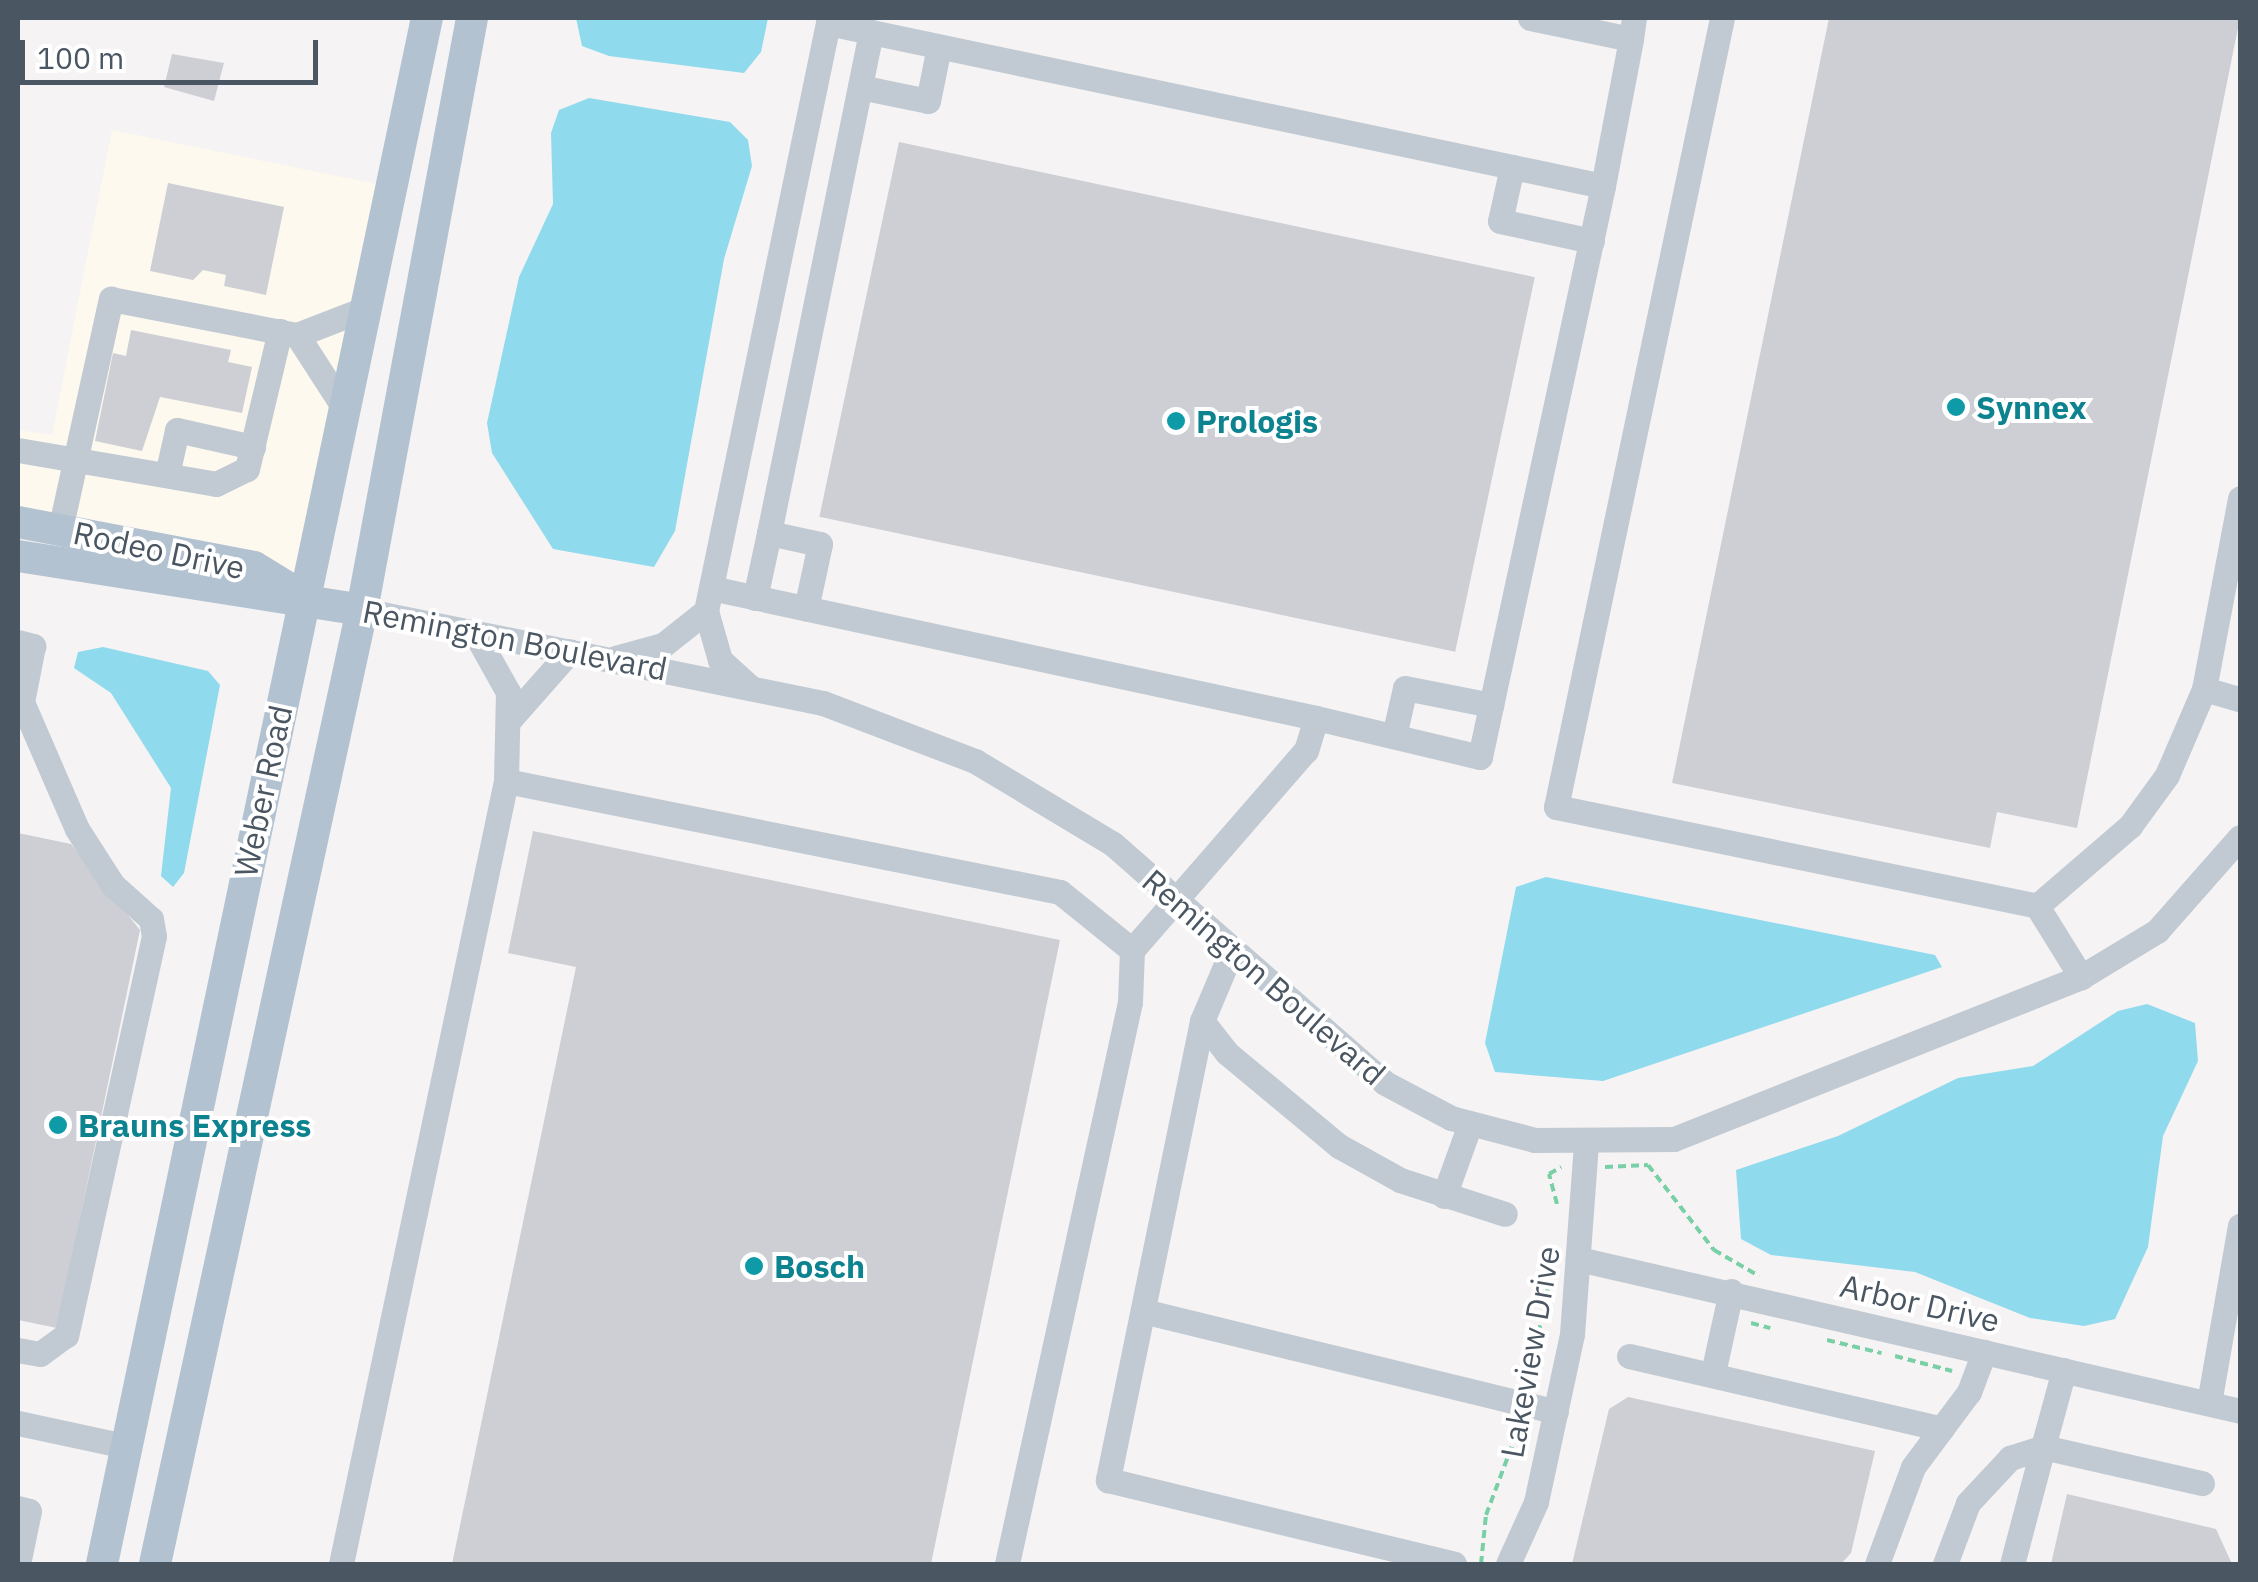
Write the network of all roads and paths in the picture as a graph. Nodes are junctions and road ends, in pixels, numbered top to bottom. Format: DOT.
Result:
graph roads {
  1 [pos="427,18"];
  2 [pos="472,18"];
  3 [pos="1722,18"];
  4 [pos="1543,19"];
  5 [pos="828,20"];
  6 [pos="1633,28"];
  7 [pos="871,32"];
  8 [pos="939,47"];
  9 [pos="860,87"];
  10 [pos="1512,168"];
  11 [pos="1603,186"];
  12 [pos="1592,241"];
  13 [pos="364,309"];
  14 [pos="288,333"];
  15 [pos="344,408"];
  16 [pos="253,446"];
  17 [pos="18,450"];
  18 [pos="74,461"];
  19 [pos="168,474"];
  20 [pos="2240,498"];
  21 [pos="18,522"];
  22 [pos="60,530"];
  23 [pos="769,533"];
  24 [pos="18,556"];
  25 [pos="304,597"];
  26 [pos="755,598"];
  27 [pos="709,599"];
  28 [pos="806,608"];
  29 [pos="362,610"];
  30 [pos="475,633"];
  31 [pos="18,642"];
  32 [pos="570,651"];
  33 [pos="610,659"];
  34 [pos="750,688"];
  35 [pos="2204,689"];
  36 [pos="2240,699"];
  37 [pos="1491,705"];
  38 [pos="511,718"];
  39 [pos="1316,718"];
  40 [pos="1394,736"];
  41 [pos="506,780"];
  42 [pos="2240,837"];
  43 [pos="1180,900"];
  44 [pos="2037,906"];
  45 [pos="1132,950"];
  46 [pos="1232,950"];
  47 [pos="2080,977"];
  48 [pos="1202,1021"];
  49 [pos="1470,1124"];
  50 [pos="1586,1145"];
  51 [pos="1559,1167"];
  52 [pos="1605,1167"];
  53 [pos="1444,1196"];
  54 [pos="1505,1214"];
  55 [pos="1558,1223"];
  56 [pos="2240,1226"];
  57 [pos="1555,1249"];
  58 [pos="1583,1260"];
  59 [pos="1760,1278"];
  60 [pos="1731,1291"];
  61 [pos="1143,1311"];
  62 [pos="18,1350"];
  63 [pos="1984,1352"];
  64 [pos="1629,1356"];
  65 [pos="2064,1370"];
  66 [pos="1713,1373"];
  67 [pos="1525,1400"];
  68 [pos="2209,1403"];
  69 [pos="2240,1410"];
  70 [pos="1556,1412"];
  71 [pos="1521,1417"];
  72 [pos="18,1423"];
  73 [pos="1942,1429"];
  74 [pos="125,1446"];
  75 [pos="2042,1447"];
  76 [pos="2202,1483"];
  77 [pos="18,1508"];
  78 [pos="18,1564"];
  79 [pos="102,1564"];
  80 [pos="156,1564"];
  81 [pos="341,1564"];
  82 [pos="1007,1564"];
  83 [pos="1454,1564"];
  84 [pos="1482,1564"];
  85 [pos="1508,1564"];
  86 [pos="1878,1564"];
  87 [pos="1945,1564"];
  88 [pos="2012,1564"];
  1 -- 13 [label="main road, Weber Road"];
  2 -- 29 [label="main road, Weber Road"];
  3 -- 44 [label="street"];
  4 -- 6 [label="street"];
  5 -- 7 [label="street"];
  5 -- 27 [label="street"];
  6 -- 11 [label="street"];
  7 -- 8 [label="street"];
  7 -- 9 [label="street"];
  8 -- 9 [label="street"];
  8 -- 10 [label="street"];
  9 -- 23 [label="street"];
  10 -- 11 [label="street"];
  10 -- 12 [label="street"];
  11 -- 12 [label="street"];
  12 -- 37 [label="street"];
  13 -- 14 [label="street"];
  13 -- 15 [label="main road, Weber Road"];
  14 -- 15 [label="street"];
  14 -- 16 [label="street"];
  14 -- 18 [label="street"];
  15 -- 25 [label="main road, Weber Road"];
  16 -- 19 [label="street"];
  16 -- 19 [label="street"];
  17 -- 18 [label="street"];
  18 -- 19 [label="street"];
  18 -- 22 [label="street"];
  20 -- 35 [label="street"];
  21 -- 22 [label="main road, Rodeo Drive"];
  22 -- 25 [label="main road, Rodeo Drive"];
  23 -- 26 [label="street"];
  23 -- 28 [label="street"];
  24 -- 25 [label="main road, Rodeo Drive"];
  25 -- 29 [label="main road, Remington Boulevard"];
  25 -- 74 [label="main road, Weber Road"];
  26 -- 27 [label="street"];
  26 -- 28 [label="street"];
  27 -- 33 [label="street"];
  27 -- 34 [label="street"];
  28 -- 39 [label="street"];
  29 -- 30 [label="street, Remington Boulevard"];
  29 -- 80 [label="main road, Weber Road"];
  30 -- 32 [label="street, Remington Boulevard"];
  30 -- 38 [label="street"];
  31 -- 62 [label="street"];
  32 -- 33 [label="street, Remington Boulevard"];
  32 -- 38 [label="street"];
  33 -- 34 [label="street, Remington Boulevard"];
  34 -- 43 [label="street, Remington Boulevard"];
  35 -- 36 [label="street"];
  35 -- 44 [label="street"];
  37 -- 40 [label="street"];
  37 -- 40 [label="street"];
  38 -- 41 [label="street"];
  39 -- 40 [label="street"];
  39 -- 43 [label="street"];
  41 -- 45 [label="street"];
  41 -- 81 [label="street"];
  42 -- 47 [label="street, Remington Boulevard"];
  43 -- 45 [label="street"];
  43 -- 46 [label="street, Remington Boulevard"];
  44 -- 47 [label="street"];
  45 -- 82 [label="street"];
  46 -- 48 [label="street"];
  46 -- 49 [label="street, Remington Boulevard"];
  47 -- 50 [label="street, Remington Boulevard"];
  48 -- 53 [label="street"];
  48 -- 61 [label="street"];
  49 -- 50 [label="street, Remington Boulevard"];
  49 -- 53 [label="street"];
  50 -- 58 [label="street, Lakeview Drive"];
  51 -- 55 [label="path"];
  52 -- 59 [label="path"];
  53 -- 54 [label="street"];
  56 -- 68 [label="street"];
  57 -- 67 [label="path"];
  58 -- 60 [label="street, Arbor Drive"];
  58 -- 70 [label="street, Lakeview Drive"];
  60 -- 63 [label="street, Arbor Drive"];
  60 -- 66 [label="street"];
  61 -- 70 [label="street"];
  61 -- 83 [label="street"];
  63 -- 65 [label="street, Arbor Drive"];
  63 -- 73 [label="street"];
  64 -- 66 [label="street"];
  65 -- 68 [label="street, Arbor Drive"];
  65 -- 75 [label="street"];
  66 -- 73 [label="street"];
  68 -- 69 [label="street, Arbor Drive"];
  70 -- 85 [label="street, Lakeview Drive"];
  71 -- 84 [label="path"];
  72 -- 74 [label="street"];
  73 -- 86 [label="street"];
  74 -- 79 [label="main road, Weber Road"];
  75 -- 76 [label="street"];
  75 -- 87 [label="street"];
  75 -- 88 [label="street"];
  77 -- 78 [label="street"];
}
